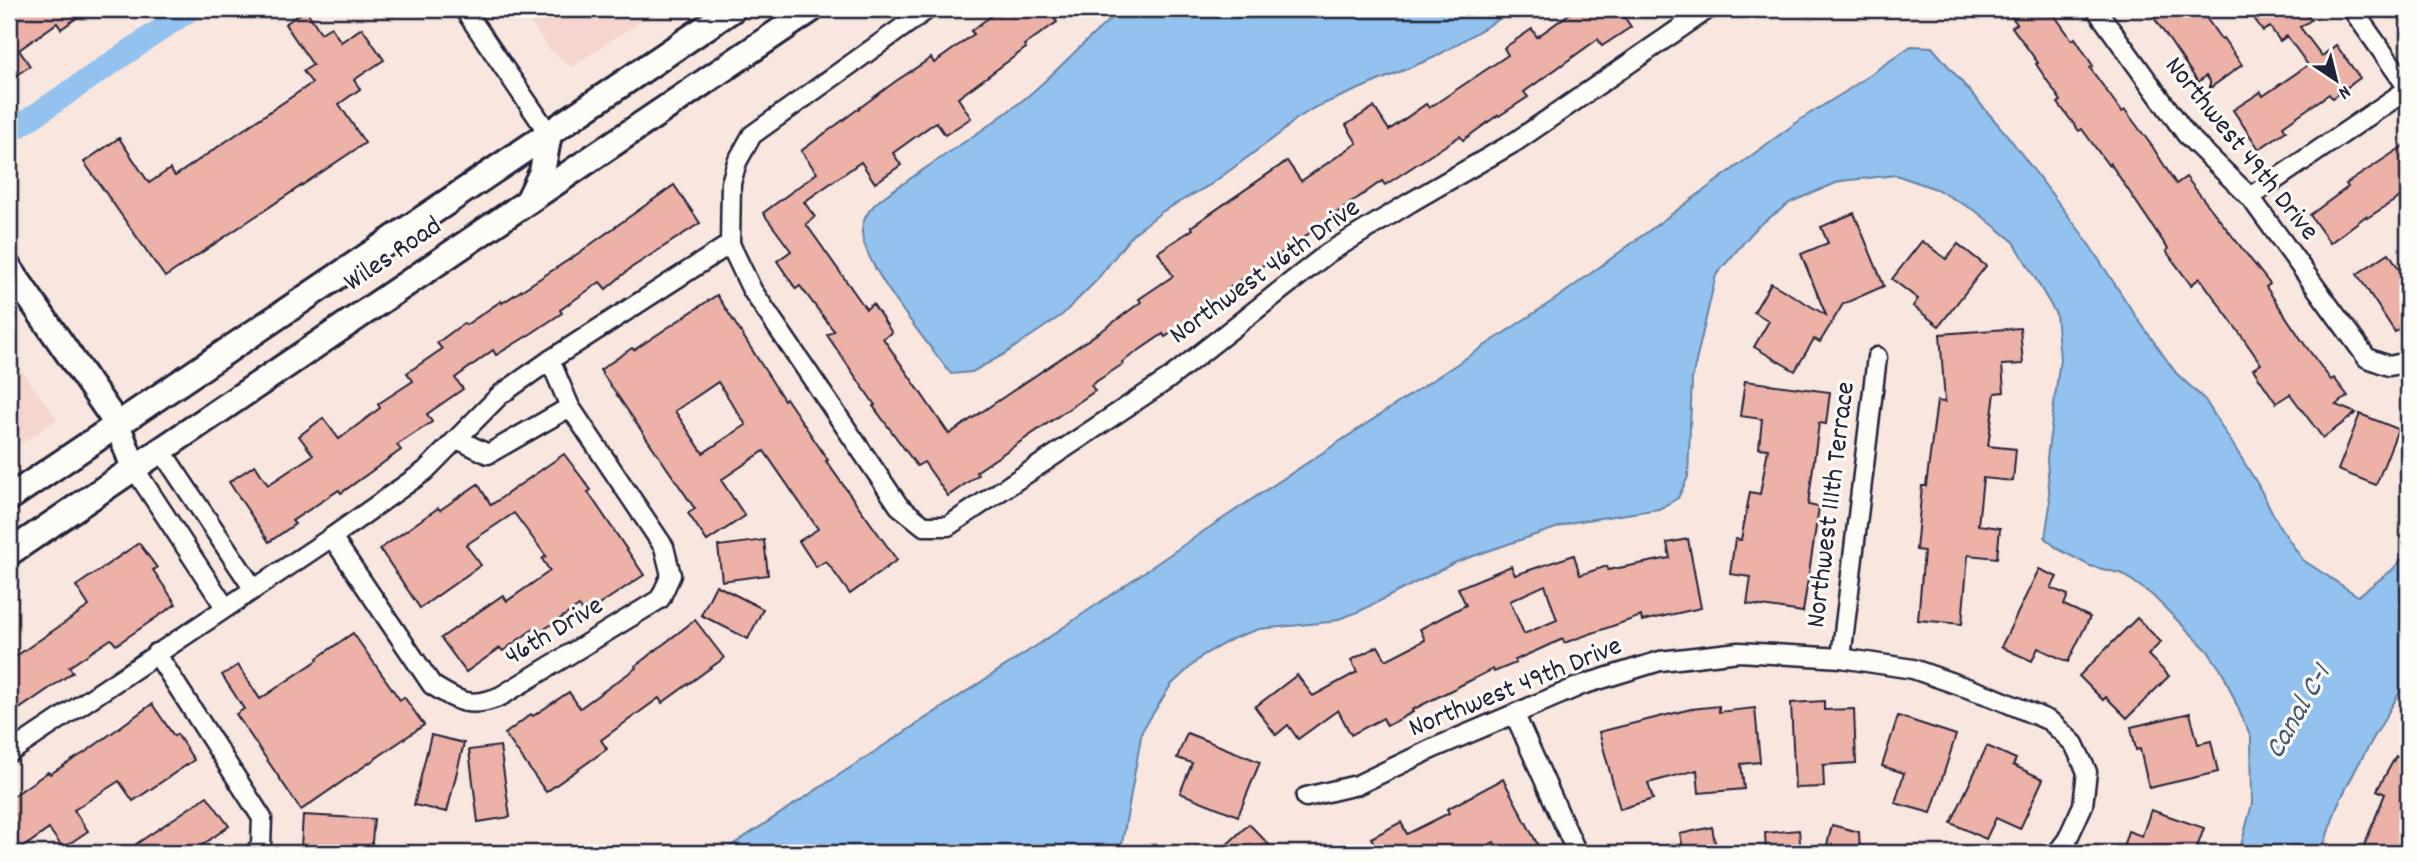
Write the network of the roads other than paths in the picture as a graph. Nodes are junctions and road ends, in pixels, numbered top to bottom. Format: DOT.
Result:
graph roads {
  1 [pos="464,9"];
  2 [pos="733,9"];
  3 [pos="812,9"];
  4 [pos="928,9"];
  5 [pos="1708,9"];
  6 [pos="2096,9"];
  7 [pos="2352,9"];
  8 [pos="2408,89"];
  9 [pos="549,134"];
  10 [pos="2250,197"];
  11 [pos="528,201"];
  12 [pos="730,244"];
  13 [pos="9,268"];
  14 [pos="1877,357"];
  15 [pos="550,360"];
  16 [pos="2408,362"];
  17 [pos="570,407"];
  18 [pos="117,424"];
  19 [pos="457,439"];
  20 [pos="161,450"];
  21 [pos="134,468"];
  22 [pos="9,498"];
  23 [pos="332,537"];
  24 [pos="9,553"];
  25 [pos="253,588"];
  26 [pos="225,607"];
  27 [pos="156,653"];
  28 [pos="1841,658"];
  29 [pos="1515,715"];
  30 [pos="9,753"];
  31 [pos="1306,797"];
  32 [pos="254,853"];
  33 [pos="1577,853"];
  34 [pos="2057,853"];
  1 -- 9 [label="street"];
  2 -- 9 [label="main road, Wiles Road"];
  3 -- 11 [label="main road, Wiles Road"];
  4 -- 12 [label="street"];
  5 -- 12 [label="street, Northwest 46th Drive"];
  6 -- 10 [label="street, Northwest 49th Drive"];
  7 -- 8 [label="street"];
  8 -- 10 [label="street"];
  9 -- 11 [label="main road"];
  9 -- 18 [label="main road, Wiles Road"];
  10 -- 16 [label="street, Northwest 49th Drive"];
  11 -- 20 [label="main road, Wiles Road"];
  12 -- 15 [label="street"];
  13 -- 18 [label="main road"];
  14 -- 28 [label="street, Northwest 111th Terrace"];
  15 -- 17 [label="street, 46th Drive"];
  15 -- 19 [label="street"];
  17 -- 19 [label="street"];
  17 -- 23 [label="street, 46th Drive"];
  18 -- 20 [label="main road"];
  18 -- 21 [label="main road"];
  18 -- 22 [label="main road, Wiles Road"];
  19 -- 23 [label="street"];
  20 -- 21 [label="main road, Wiles Road"];
  20 -- 25 [label="street"];
  21 -- 24 [label="main road, Wiles Road"];
  21 -- 26 [label="street"];
  23 -- 25 [label="street"];
  25 -- 26 [label="street"];
  26 -- 27 [label="street"];
  27 -- 30 [label="street"];
  27 -- 32 [label="street"];
  28 -- 29 [label="street, Northwest 49th Drive"];
  28 -- 34 [label="street, Northwest 49th Drive"];
  29 -- 31 [label="street, Northwest 49th Drive"];
  29 -- 33 [label="street"];
}
